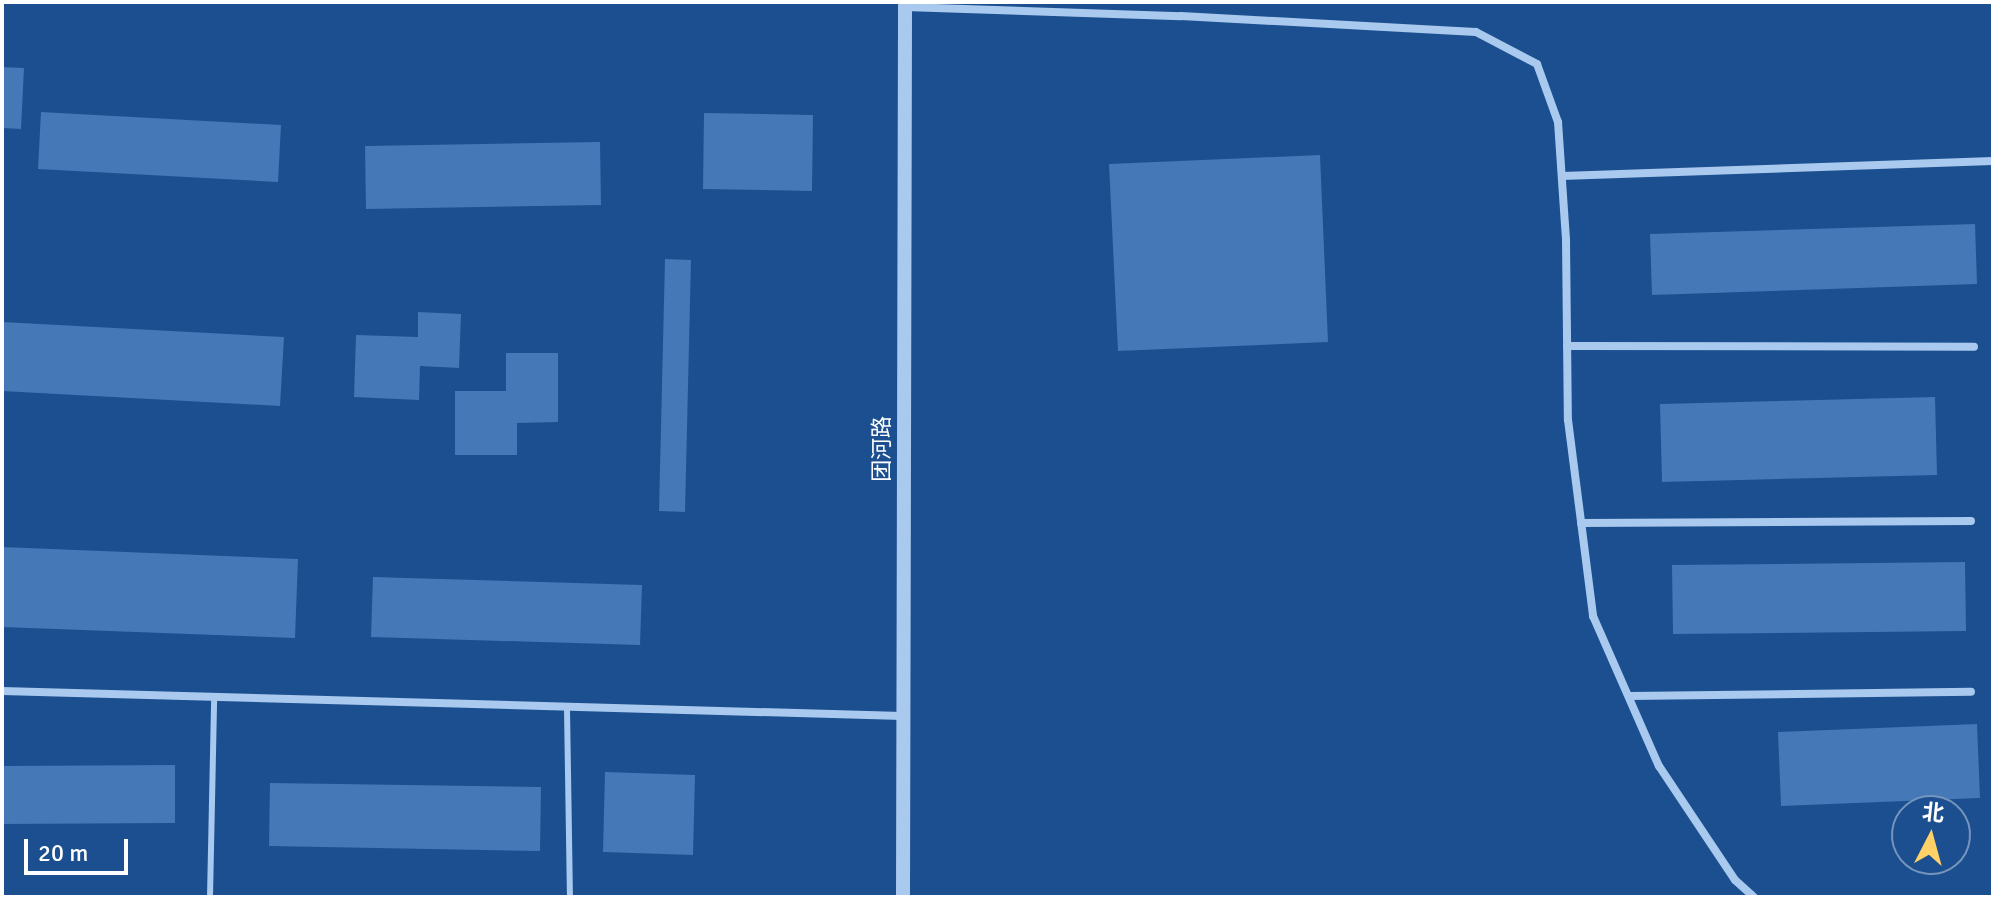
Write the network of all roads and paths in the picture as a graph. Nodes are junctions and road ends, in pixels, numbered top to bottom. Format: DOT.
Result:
graph roads {
  1 [pos="905,4"];
  2 [pos="1993,161"];
  3 [pos="1562,176"];
  4 [pos="1567,346"];
  5 [pos="1974,347"];
  6 [pos="1971,521"];
  7 [pos="1581,523"];
  8 [pos="2,691"];
  9 [pos="1971,692"];
  10 [pos="1629,696"];
  11 [pos="214,698"];
  12 [pos="567,709"];
  13 [pos="903,716"];
  14 [pos="210,897"];
  15 [pos="570,897"];
  16 [pos="903,897"];
  17 [pos="1754,897"];
  1 -- 3 [label="street"];
  1 -- 13 [label="street, 团河路"];
  2 -- 3 [label="street"];
  3 -- 4 [label="street"];
  4 -- 5 [label="street"];
  4 -- 7 [label="street"];
  6 -- 7 [label="street"];
  7 -- 10 [label="street"];
  8 -- 11 [label="street"];
  9 -- 10 [label="street"];
  10 -- 17 [label="street"];
  11 -- 12 [label="street"];
  11 -- 14 [label="lane"];
  12 -- 13 [label="street"];
  12 -- 15 [label="lane"];
  13 -- 16 [label="street, 团河路"];
}
